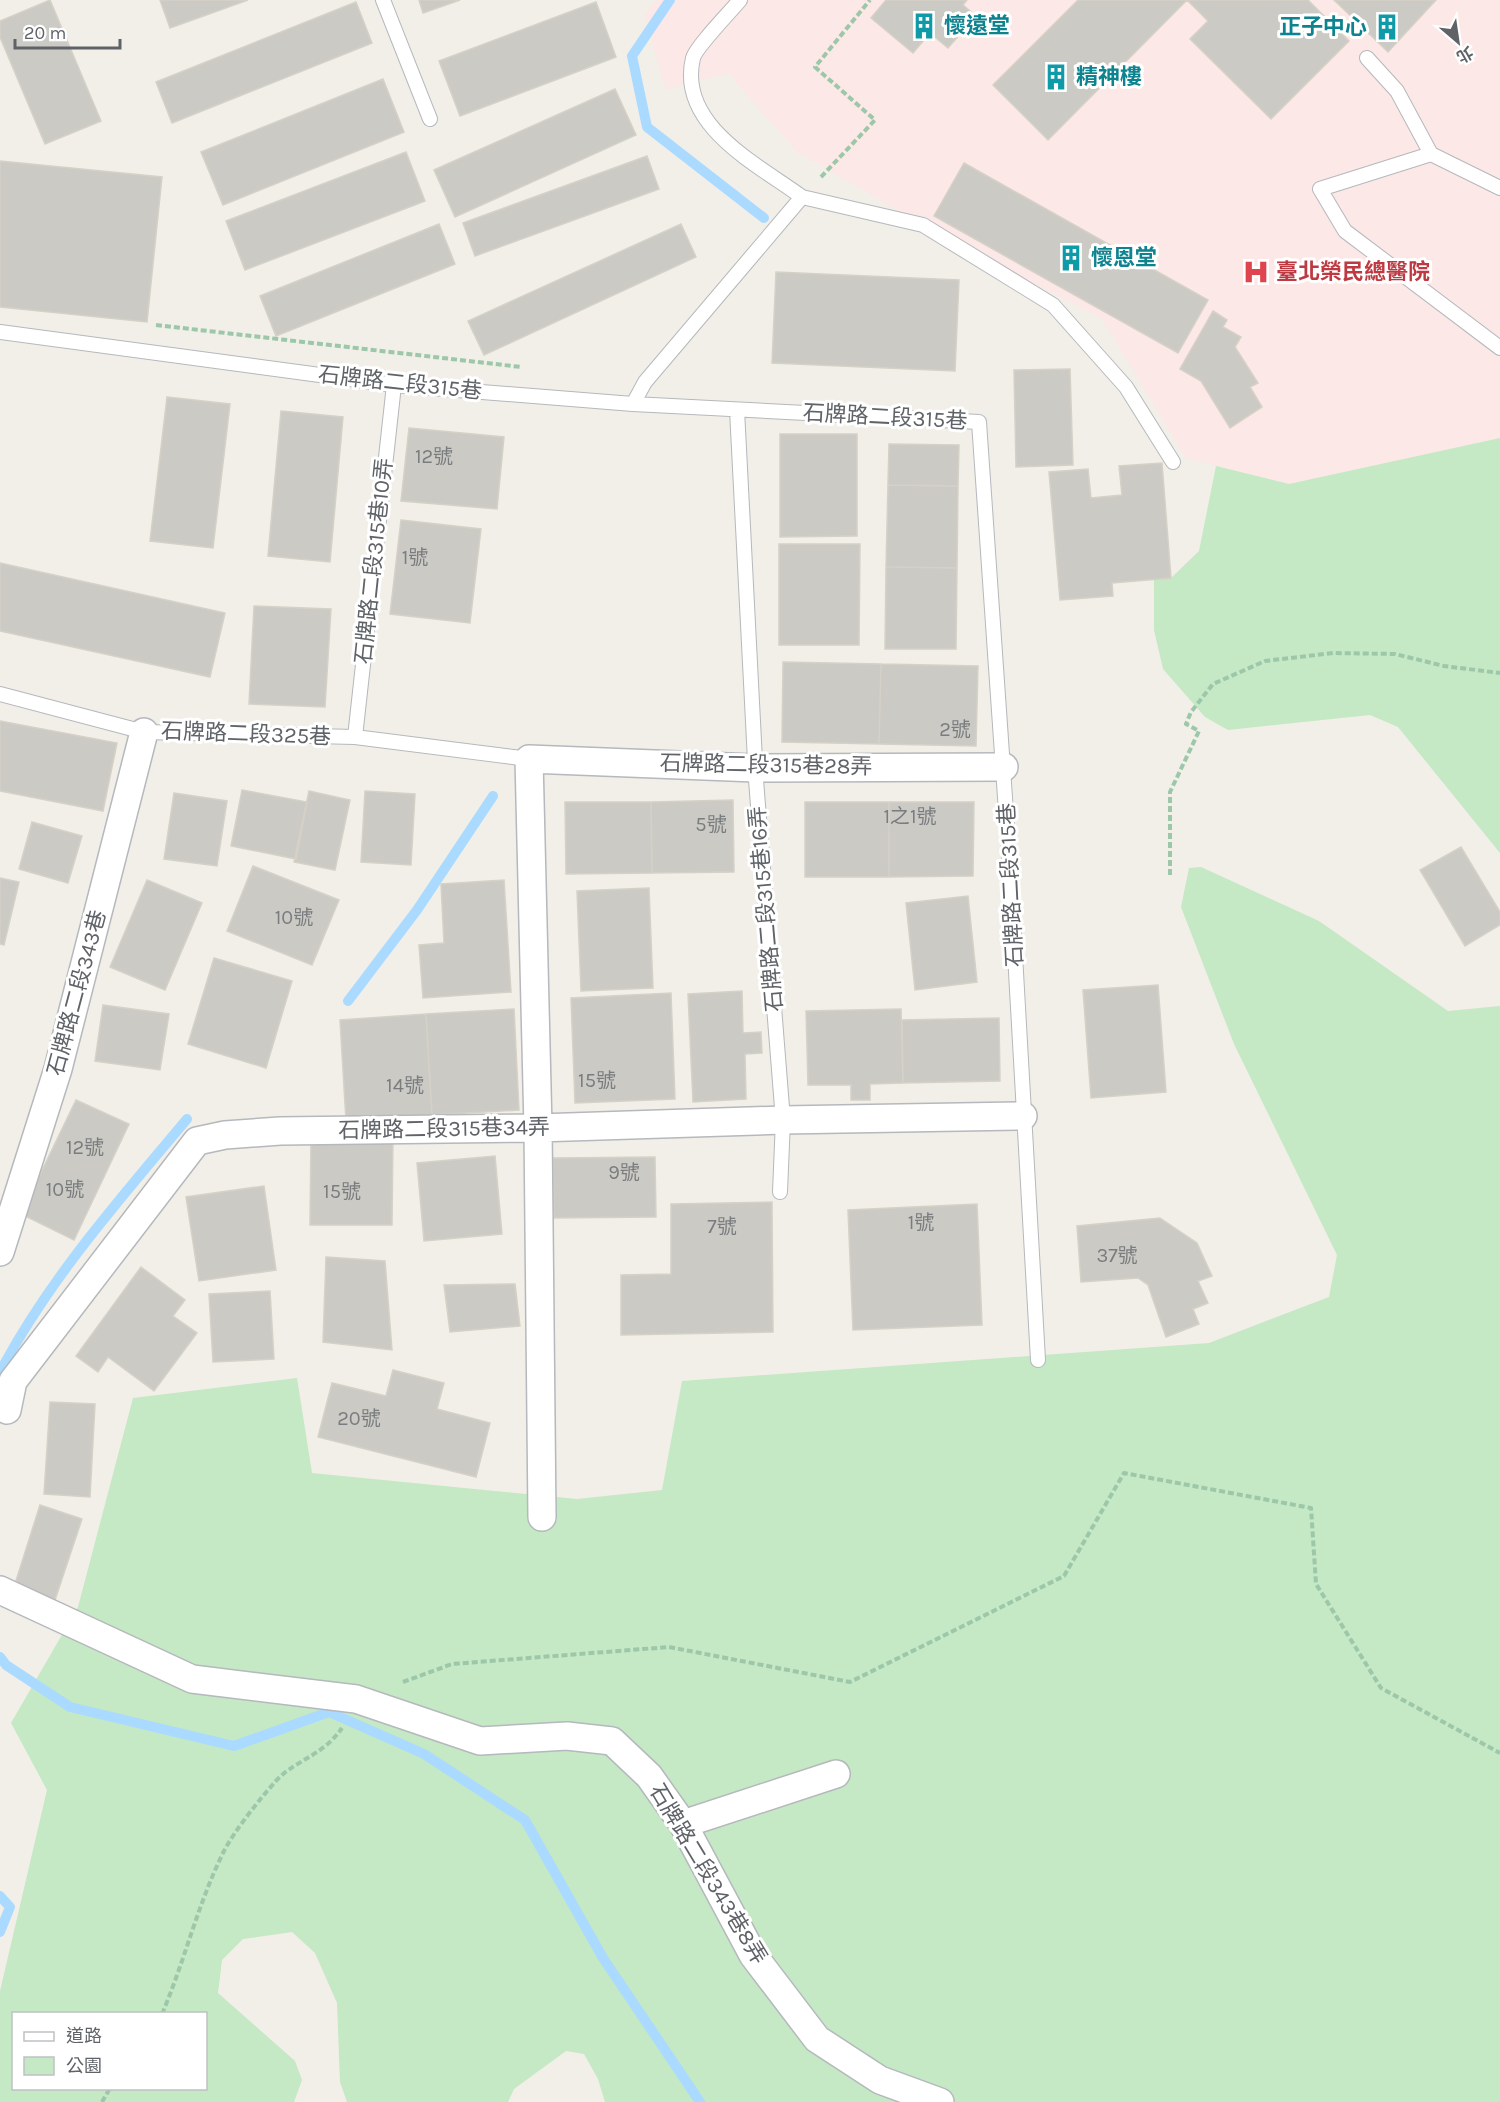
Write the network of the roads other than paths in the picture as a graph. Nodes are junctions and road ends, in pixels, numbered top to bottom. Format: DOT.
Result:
graph roads {
  1 [pos="383,0"];
  2 [pos="740,0"];
  3 [pos="1367,58"];
  4 [pos="430,119"];
  5 [pos="1431,154"];
  6 [pos="1500,188"];
  7 [pos="802,197"];
  8 [pos="0,332"];
  9 [pos="1500,348"];
  10 [pos="393,385"];
  11 [pos="633,404"];
  12 [pos="737,410"];
  13 [pos="1173,462"];
  14 [pos="0,694"];
  15 [pos="144,732"];
  16 [pos="355,738"];
  17 [pos="529,759"];
  18 [pos="1004,767"];
  19 [pos="755,768"];
  20 [pos="1023,1116"];
  21 [pos="783,1120"];
  22 [pos="538,1128"];
  23 [pos="780,1192"];
  24 [pos="0,1252"];
  25 [pos="1038,1360"];
  26 [pos="3,1412"];
  27 [pos="543,1517"];
  28 [pos="0,1590"];
  29 [pos="836,1774"];
  30 [pos="683,1824"];
  31 [pos="940,2102"];
  1 -- 4 [label="lane"];
  2 -- 7 [label="lane"];
  3 -- 5 [label="lane"];
  5 -- 6 [label="lane"];
  5 -- 9 [label="lane"];
  7 -- 11 [label="lane"];
  7 -- 13 [label="lane"];
  8 -- 10 [label="lane, 石牌路二段315巷"];
  10 -- 11 [label="lane, 石牌路二段315巷"];
  10 -- 16 [label="lane, 石牌路二段315巷10弄"];
  11 -- 12 [label="lane, 石牌路二段315巷"];
  12 -- 18 [label="lane, 石牌路二段315巷"];
  12 -- 19 [label="lane, 石牌路二段315巷16弄"];
  14 -- 15 [label="lane, 石牌路二段325巷"];
  15 -- 16 [label="lane, 石牌路二段325巷"];
  15 -- 24 [label="street, 石牌路二段343巷"];
  16 -- 17 [label="lane, 石牌路二段325巷"];
  17 -- 19 [label="street, 石牌路二段315巷28弄"];
  17 -- 22 [label="street"];
  18 -- 19 [label="street, 石牌路二段315巷28弄"];
  18 -- 20 [label="lane, 石牌路二段315巷"];
  19 -- 21 [label="lane, 石牌路二段315巷16弄"];
  20 -- 21 [label="street, 石牌路二段315巷34弄"];
  20 -- 25 [label="lane, 石牌路二段315巷"];
  21 -- 22 [label="street, 石牌路二段315巷34弄"];
  21 -- 23 [label="lane, 石牌路二段315巷16弄"];
  22 -- 26 [label="street, 石牌路二段315巷34弄"];
  22 -- 27 [label="street"];
  28 -- 30 [label="street, 石牌路二段343巷8弄"];
  29 -- 30 [label="street"];
  30 -- 31 [label="street, 石牌路二段343巷8弄"];
}
